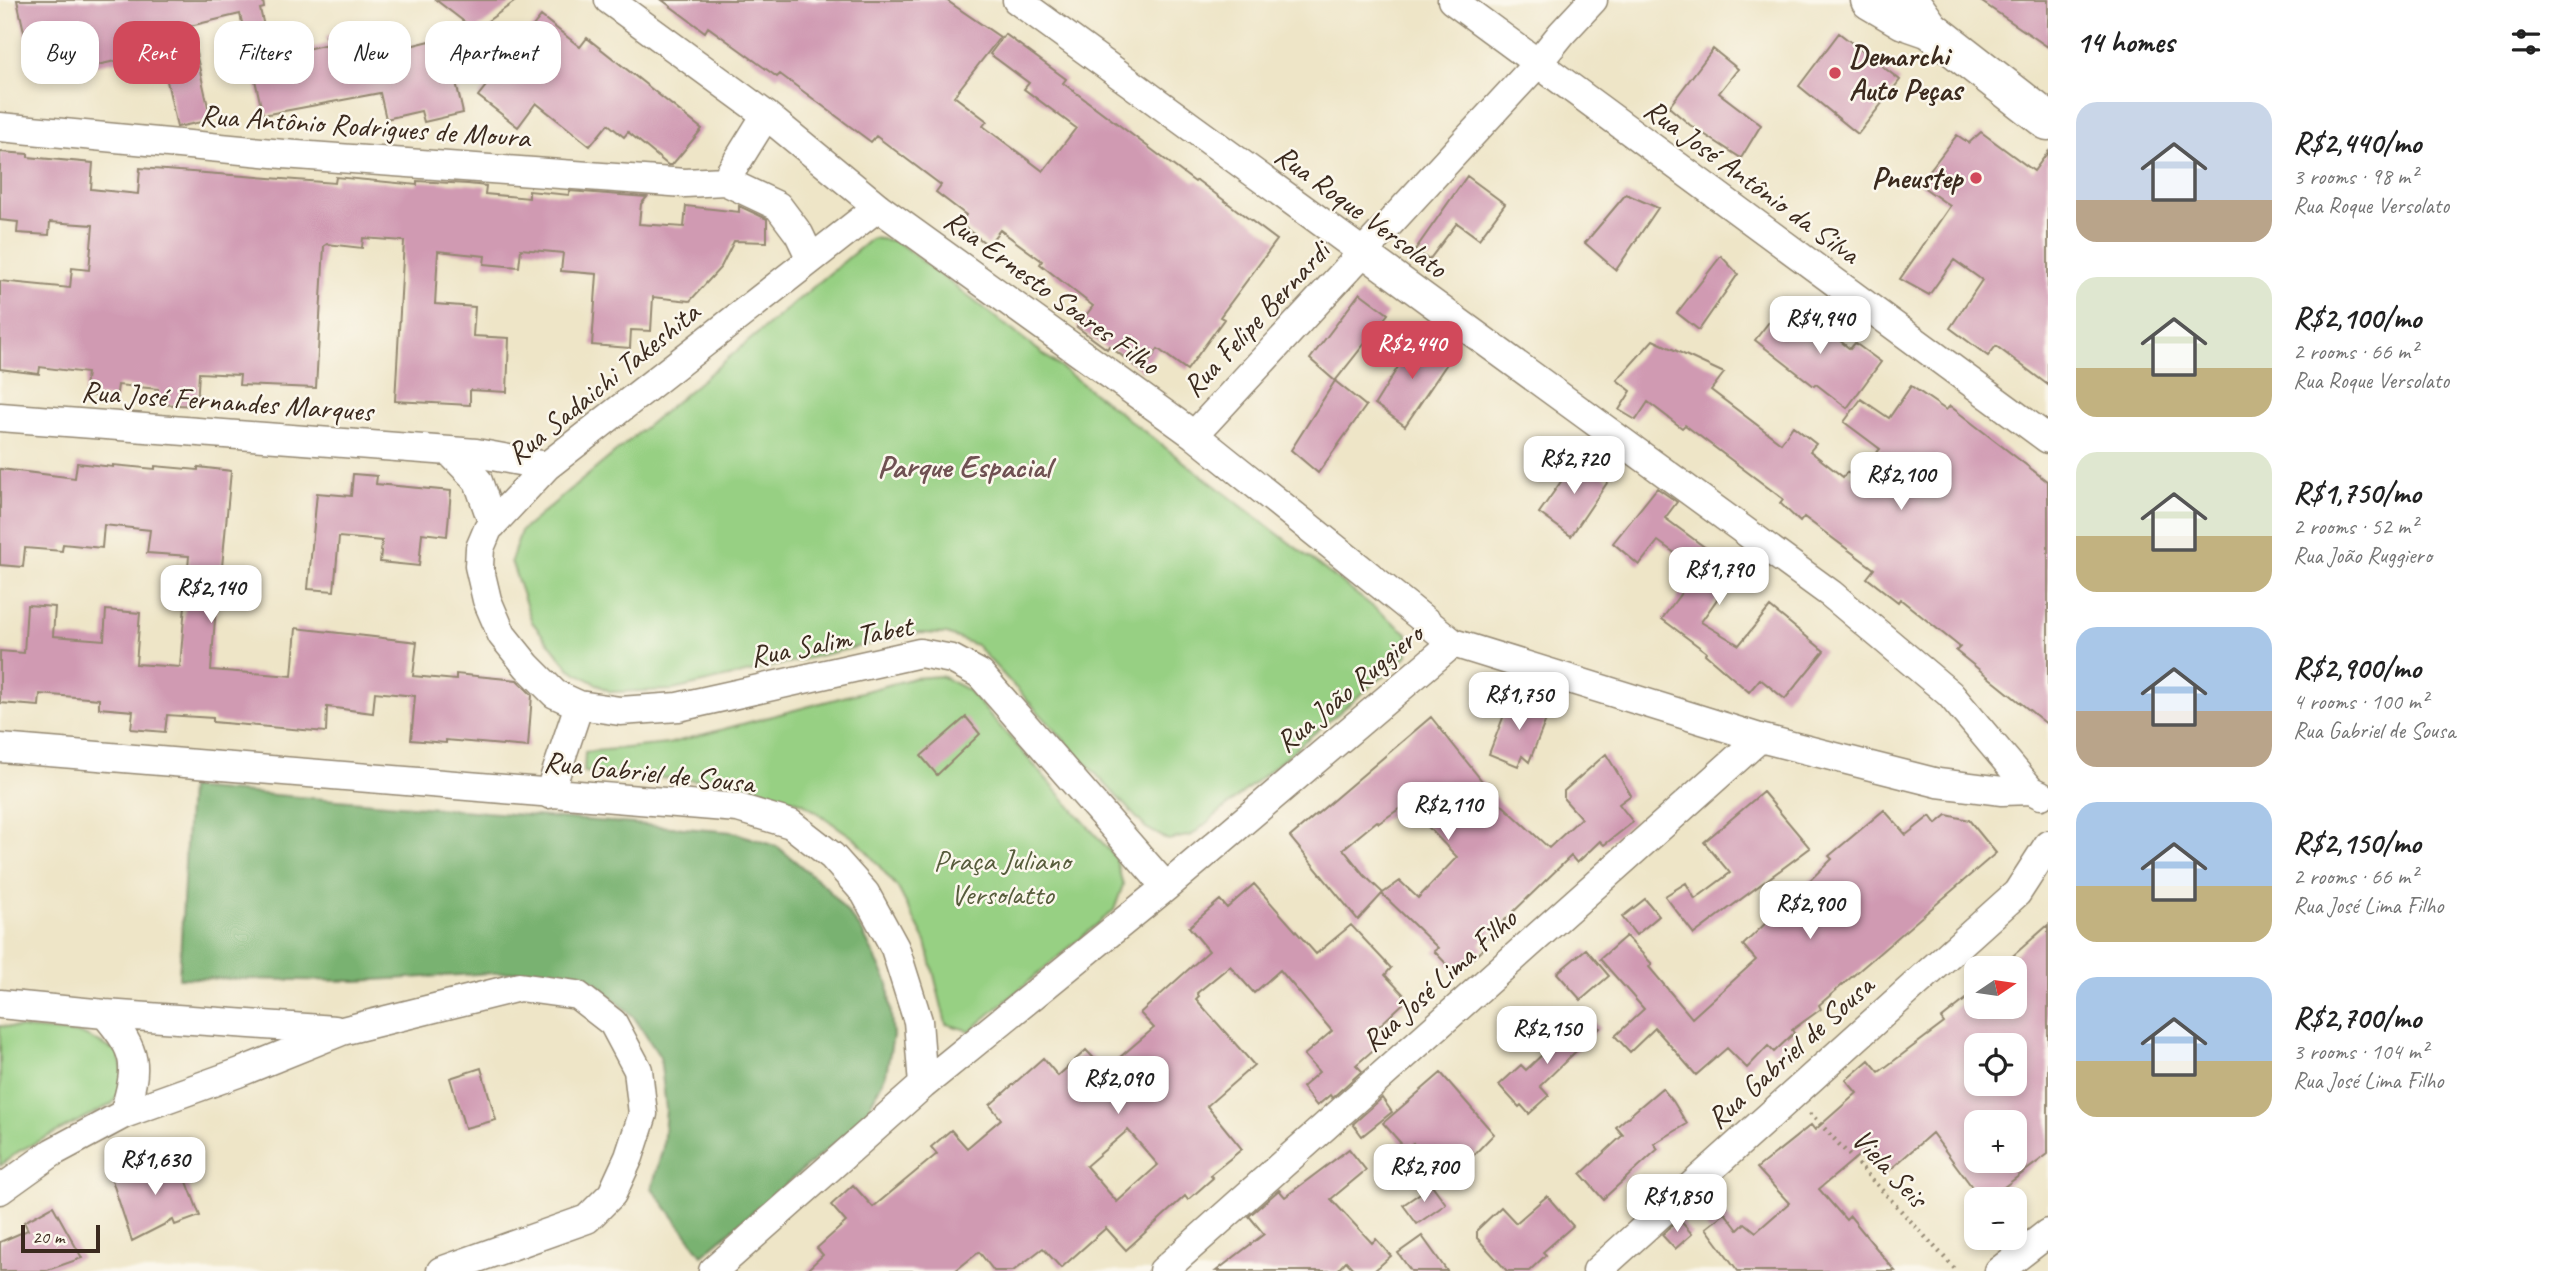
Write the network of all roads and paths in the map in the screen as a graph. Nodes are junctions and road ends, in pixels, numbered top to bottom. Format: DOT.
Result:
graph roads {
  1 [pos="609,0"];
  2 [pos="1017,0"];
  3 [pos="1452,0"];
  4 [pos="1593,0"];
  5 [pos="1870,0"];
  6 [pos="1919,14"];
  7 [pos="1537,64"];
  8 [pos="766,115"];
  9 [pos="2048,121"];
  10 [pos="0,127"];
  11 [pos="726,181"];
  12 [pos="878,207"];
  13 [pos="1361,253"];
  14 [pos="810,259"];
  15 [pos="0,418"];
  16 [pos="1194,435"];
  17 [pos="2048,439"];
  18 [pos="449,451"];
  19 [pos="547,466"];
  20 [pos="493,524"];
  21 [pos="1453,643"];
  22 [pos="579,705"];
  23 [pos="1760,738"];
  24 [pos="0,748"];
  25 [pos="549,794"];
  26 [pos="2040,794"];
  27 [pos="2048,845"];
  28 [pos="1166,887"];
  29 [pos="0,1004"];
  30 [pos="105,1014"];
  31 [pos="342,1031"];
  32 [pos="923,1085"];
  33 [pos="1793,1094"];
  34 [pos="124,1114"];
  35 [pos="0,1191"];
  36 [pos="2048,1233"];
  37 [pos="441,1271"];
  38 [pos="713,1271"];
  39 [pos="1163,1271"];
  40 [pos="1597,1271"];
  41 [pos="1957,1271"];
  42 [pos="1999,1271"];
  1 -- 8 [label="street, Rua Ernesto Soares Filho"];
  2 -- 13 [label="street, Rua Roque Versolato"];
  3 -- 7 [label="street, Rua José Antônio da Silva"];
  4 -- 7 [label="street, Rua Felipe Bernardi"];
  5 -- 6 [label="main road"];
  6 -- 9 [label="main road"];
  7 -- 13 [label="street, Rua Felipe Bernardi"];
  7 -- 17 [label="street, Rua José Antônio da Silva"];
  8 -- 11 [label="street"];
  8 -- 12 [label="street, Rua Ernesto Soares Filho"];
  10 -- 11 [label="street, Rua Antônio Rodrigues de Moura"];
  11 -- 14 [label="street, Rua Antônio Rodrigues de Moura"];
  12 -- 14 [label="street, Rua Sadaichi Takeshita"];
  12 -- 16 [label="street, Rua Ernesto Soares Filho"];
  13 -- 16 [label="street, Rua Felipe Bernardi"];
  13 -- 26 [label="street, Rua Roque Versolato"];
  14 -- 19 [label="street, Rua Sadaichi Takeshita"];
  15 -- 18 [label="street, Rua José Fernandes Marques"];
  16 -- 21 [label="street, Rua Ernesto Soares Filho"];
  18 -- 19 [label="street, Rua José Fernandes Marques"];
  18 -- 20 [label="street"];
  19 -- 20 [label="street, Rua Sadaichi Takeshita"];
  20 -- 22 [label="street, Rua Sadaichi Takeshita"];
  21 -- 23 [label="street, Rua João Ruggiero"];
  21 -- 28 [label="street, Rua João Ruggiero"];
  22 -- 25 [label="street"];
  22 -- 28 [label="street, Rua Salim Tabet"];
  23 -- 26 [label="street, Rua João Ruggiero"];
  23 -- 39 [label="street, Rua José Lima Filho"];
  24 -- 25 [label="street, Rua Gabriel de Sousa"];
  25 -- 32 [label="street, Rua Gabriel de Sousa"];
  27 -- 33 [label="street, Rua Gabriel de Sousa"];
  28 -- 32 [label="street, Rua João Ruggiero"];
  29 -- 30 [label="street"];
  30 -- 31 [label="street"];
  30 -- 34 [label="street"];
  31 -- 34 [label="street"];
  31 -- 37 [label="street"];
  32 -- 38 [label="street"];
  33 -- 40 [label="street, Rua Gabriel de Sousa"];
  33 -- 41 [label="path, Viela Seis"];
  34 -- 35 [label="street"];
  36 -- 42 [label="street"];
}
